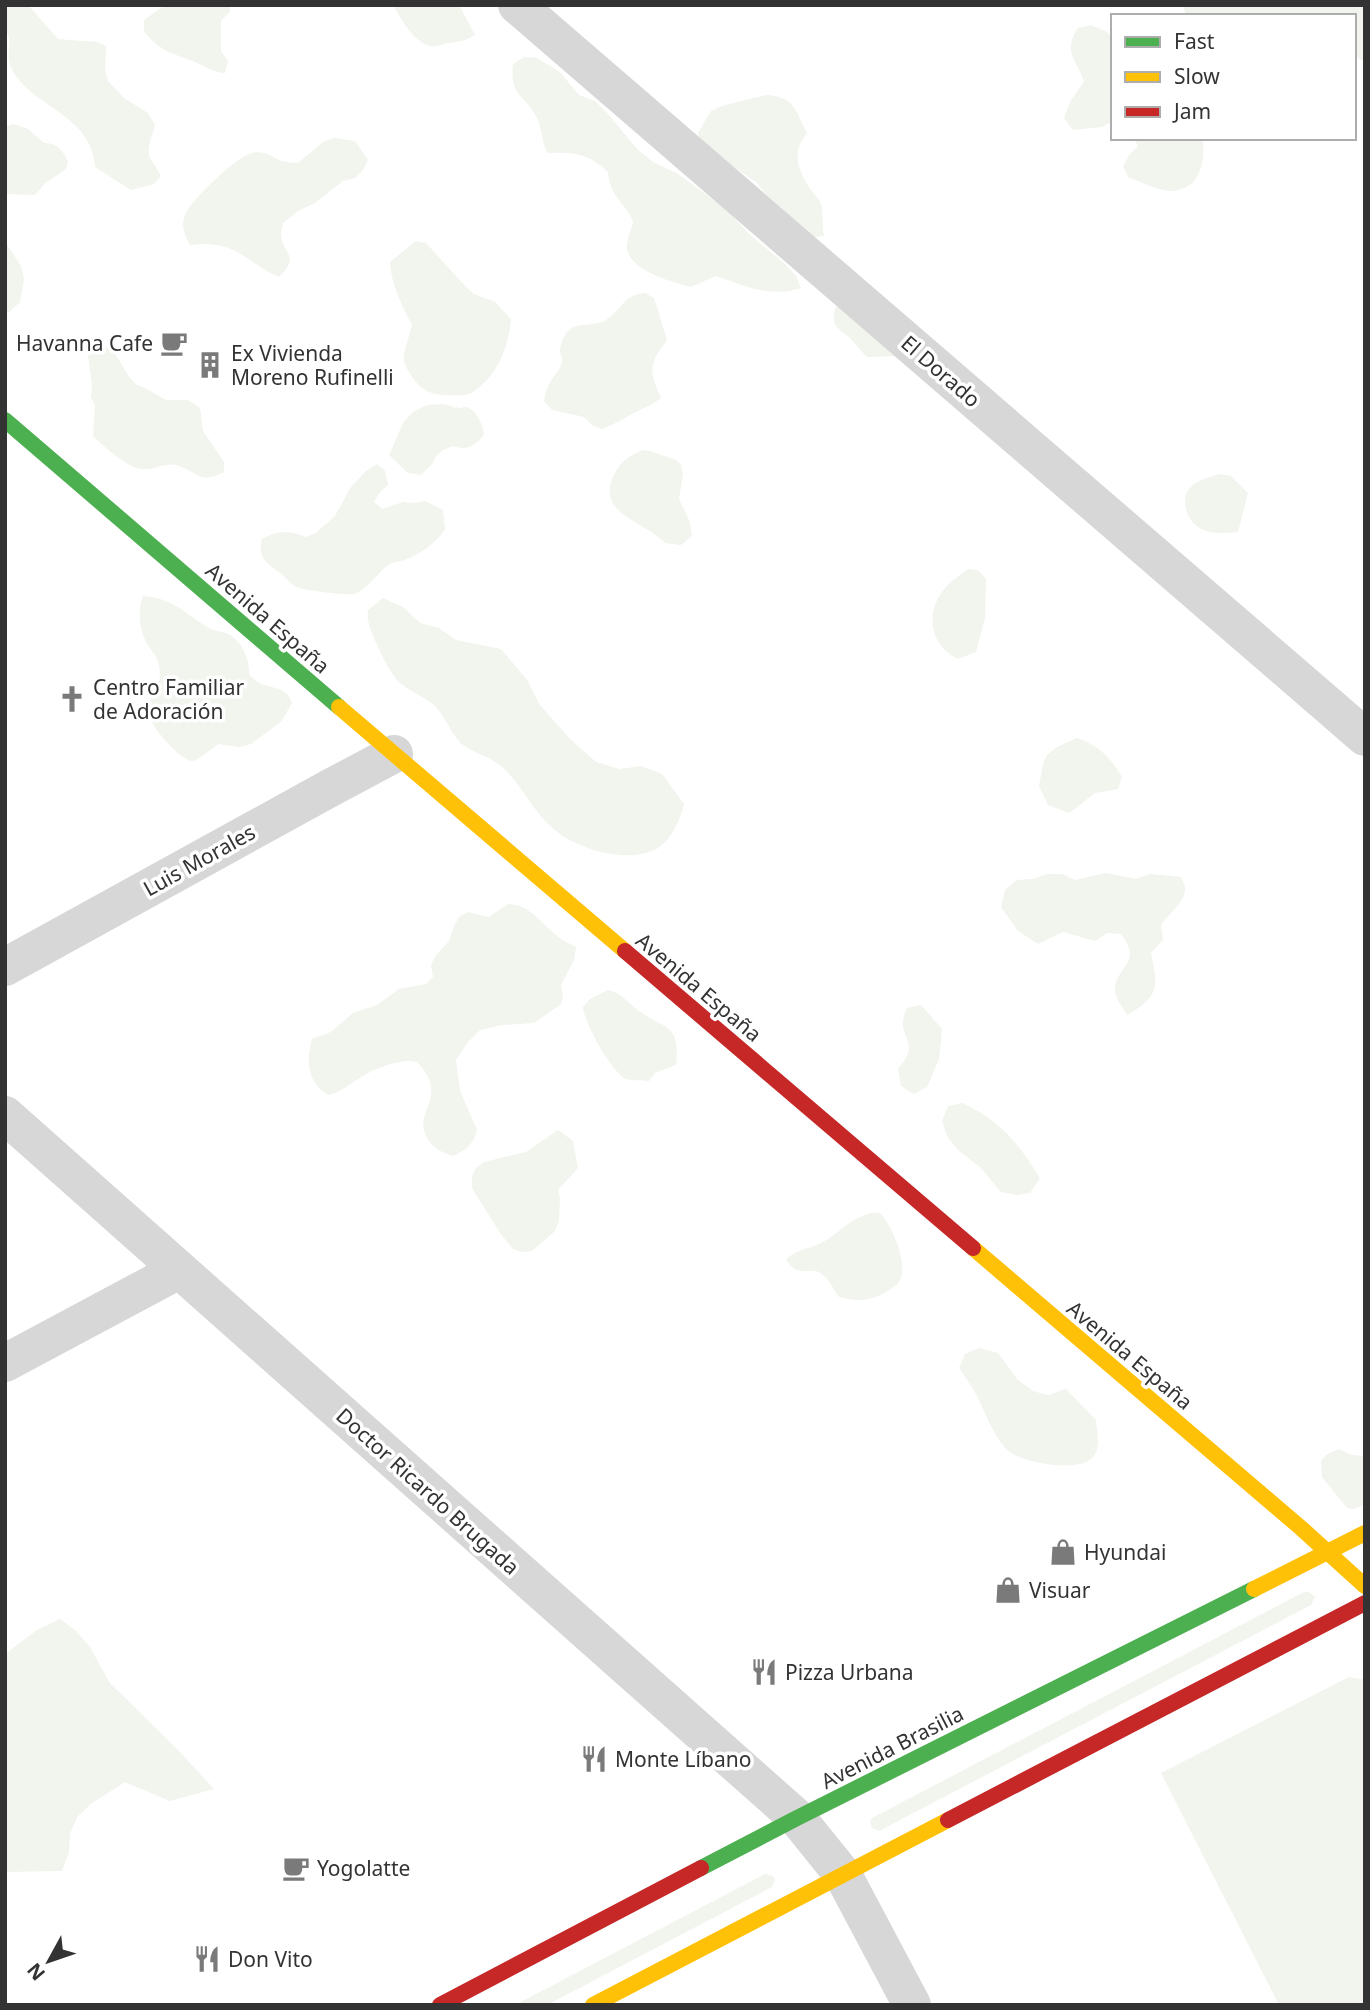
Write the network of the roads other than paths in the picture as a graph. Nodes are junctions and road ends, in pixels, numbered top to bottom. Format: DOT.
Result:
graph roads {
  1 [pos="517,5"];
  2 [pos="5,420"];
  3 [pos="1365,737"];
  4 [pos="394,754"];
  5 [pos="5,967"];
  6 [pos="5,1115"];
  7 [pos="179,1270"];
  8 [pos="5,1363"];
  9 [pos="1365,1532"];
  10 [pos="1329,1552"];
  11 [pos="1365,1586"];
  12 [pos="1365,1603"];
  13 [pos="797,1818"];
  14 [pos="843,1875"];
  15 [pos="440,2005"];
  16 [pos="593,2005"];
  17 [pos="912,2005"];
  1 -- 3 [label="street, El Dorado"];
  2 -- 4 [label="main road, Avenida España"];
  4 -- 5 [label="street, Luis Morales"];
  4 -- 10 [label="main road, Avenida España"];
  6 -- 7 [label="street, Doctor Ricardo Brugada"];
  7 -- 8 [label="street"];
  7 -- 13 [label="street, Doctor Ricardo Brugada"];
  9 -- 10 [label="main road, Avenida Brasilia"];
  10 -- 11 [label="main road, Avenida España"];
  10 -- 13 [label="main road, Avenida Brasilia"];
  12 -- 14 [label="main road"];
  13 -- 14 [label="street, Doctor Ricardo Brugada"];
  13 -- 15 [label="main road, Avenida Brasilia"];
  14 -- 16 [label="main road"];
  14 -- 17 [label="street, Doctor Ricardo Brugada"];
}
